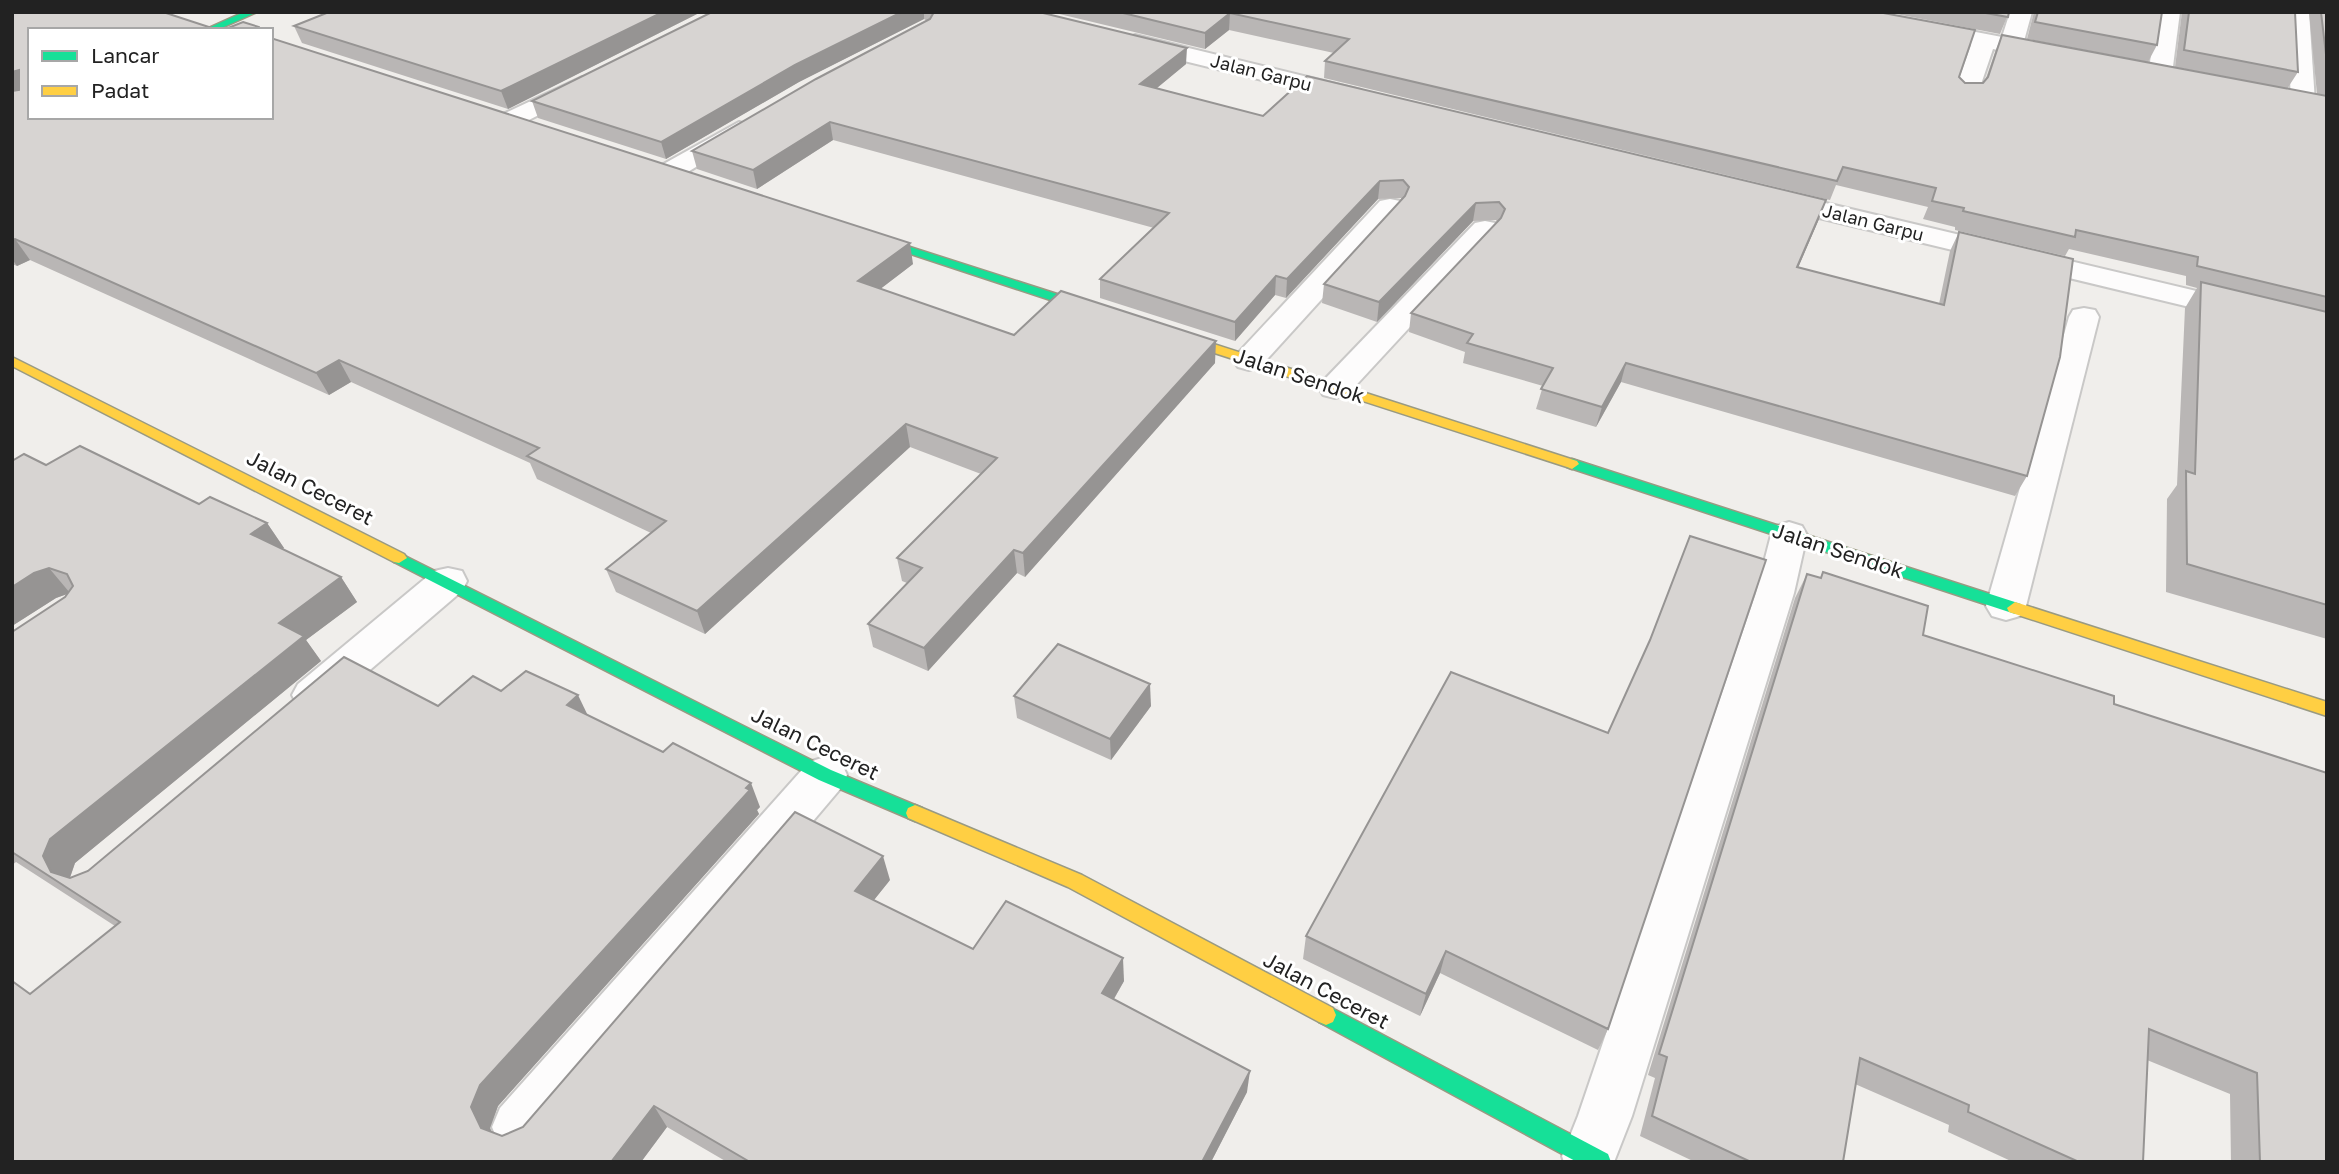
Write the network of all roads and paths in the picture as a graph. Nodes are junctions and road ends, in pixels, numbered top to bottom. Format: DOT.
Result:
graph roads {
  1 [pos="253,12"];
  2 [pos="1835,12"];
  3 [pos="2021,12"];
  4 [pos="2169,12"];
  5 [pos="2298,12"];
  6 [pos="219,28"];
  7 [pos="1113,37"];
  8 [pos="1984,41"];
  9 [pos="2011,46"];
  10 [pos="2079,59"];
  11 [pos="2133,69"];
  12 [pos="605,72"];
  13 [pos="2160,74"];
  14 [pos="2186,79"];
  15 [pos="1966,93"];
  16 [pos="2274,96"];
  17 [pos="1380,102"];
  18 [pos="2303,102"];
  19 [pos="2327,106"];
  20 [pos="503,118"];
  21 [pos="755,121"];
  22 [pos="536,129"];
  23 [pos="663,170"];
  24 [pos="694,180"];
  25 [pos="1741,190"];
  26 [pos="1390,207"];
  27 [pos="1485,229"];
  28 [pos="847,230"];
  29 [pos="2084,317"];
  30 [pos="1119,318"];
  31 [pos="1146,327"];
  32 [pos="2327,331"];
  33 [pos="1249,360"];
  34 [pos="12,361"];
  35 [pos="1335,388"];
  36 [pos="1789,535"];
  37 [pos="447,581"];
  38 [pos="2006,606"];
  39 [pos="2327,709"];
  40 [pos="284,720"];
  41 [pos="825,775"];
  42 [pos="519,1127"];
  43 [pos="1594,1159"];
  1 -- 6 [label="street"];
  2 -- 8 [label="street"];
  3 -- 9 [label="street"];
  4 -- 13 [label="street"];
  5 -- 18 [label="street"];
  7 -- 17 [label="street, Jalan Garpu"];
  8 -- 9 [label="street"];
  8 -- 15 [label="street"];
  9 -- 10 [label="street"];
  11 -- 13 [label="street"];
  12 -- 20 [label="street"];
  13 -- 14 [label="street"];
  16 -- 18 [label="street"];
  18 -- 19 [label="street"];
  20 -- 22 [label="street"];
  21 -- 23 [label="street"];
  23 -- 24 [label="street"];
  25 -- 32 [label="street, Jalan Garpu"];
  26 -- 33 [label="street"];
  27 -- 35 [label="street"];
  28 -- 30 [label="street"];
  29 -- 38 [label="street"];
  31 -- 33 [label="street, Jalan Sendok"];
  33 -- 35 [label="street, Jalan Sendok"];
  34 -- 37 [label="street, Jalan Ceceret"];
  35 -- 36 [label="street, Jalan Sendok"];
  36 -- 38 [label="street, Jalan Sendok"];
  36 -- 43 [label="street"];
  37 -- 40 [label="street"];
  37 -- 41 [label="street, Jalan Ceceret"];
  38 -- 39 [label="street, Jalan Sendok"];
  41 -- 42 [label="street"];
  41 -- 43 [label="street, Jalan Ceceret"];
}
